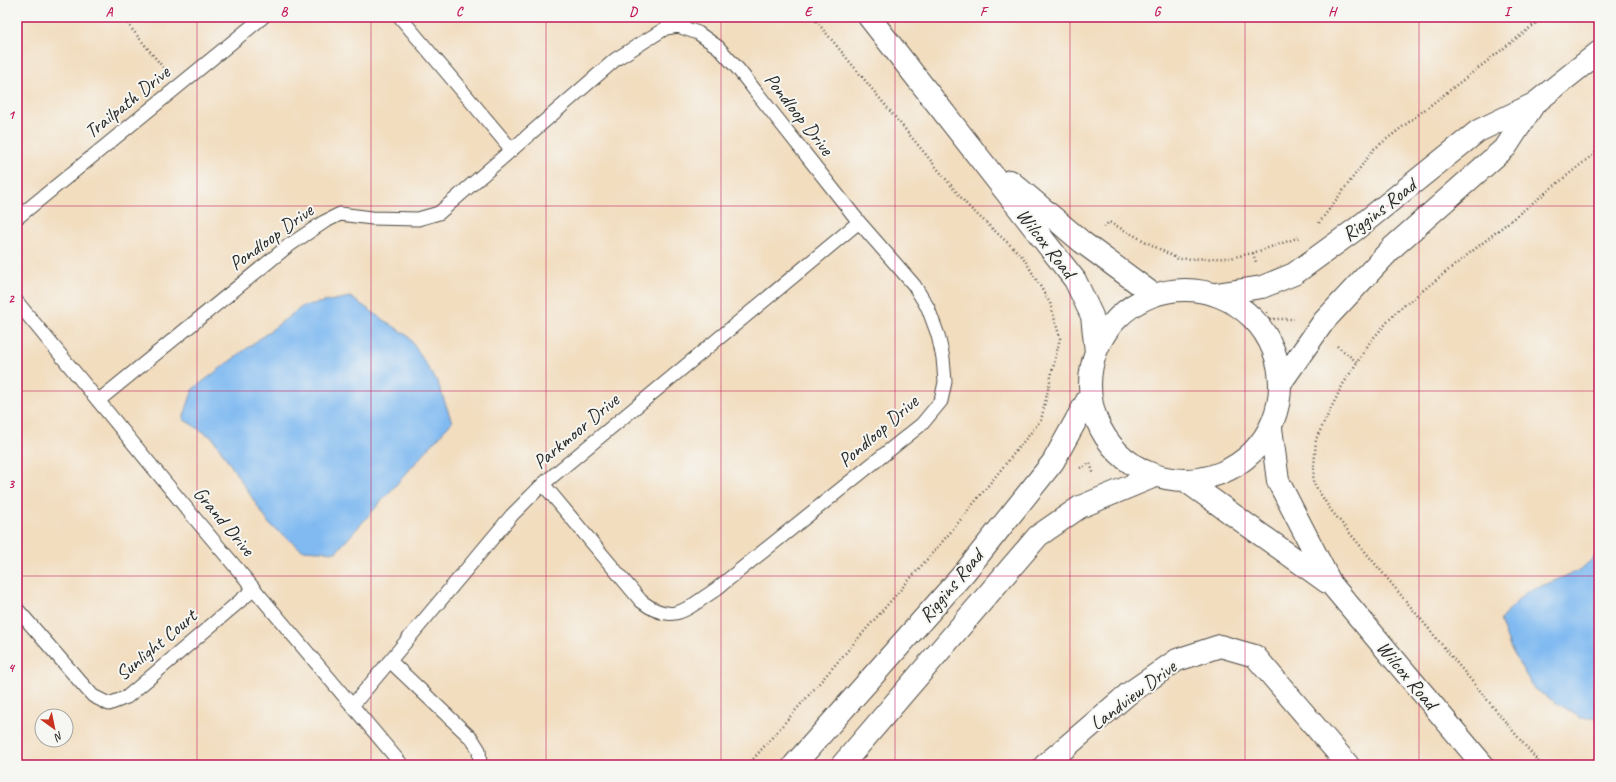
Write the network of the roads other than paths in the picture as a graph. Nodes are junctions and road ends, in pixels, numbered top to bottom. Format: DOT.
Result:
graph roads {
  1 [pos="263,17"];
  2 [pos="400,17"];
  3 [pos="869,17"];
  4 [pos="1599,52"];
  5 [pos="1534,104"];
  6 [pos="970,146"];
  7 [pos="512,150"];
  8 [pos="17,218"];
  9 [pos="859,222"];
  10 [pos="1216,294"];
  11 [pos="1154,295"];
  12 [pos="17,302"];
  13 [pos="1096,352"];
  14 [pos="1282,381"];
  15 [pos="1090,395"];
  16 [pos="98,401"];
  17 [pos="1271,428"];
  18 [pos="1155,476"];
  19 [pos="1186,481"];
  20 [pos="543,484"];
  21 [pos="1331,584"];
  22 [pos="254,589"];
  23 [pos="17,609"];
  24 [pos="390,661"];
  25 [pos="352,706"];
  26 [pos="402,765"];
  27 [pos="480,765"];
  28 [pos="794,765"];
  29 [pos="842,765"];
  30 [pos="1045,765"];
  31 [pos="1348,765"];
  32 [pos="1483,765"];
  1 -- 8 [label="lane, Trailpath Drive"];
  2 -- 7 [label="lane"];
  3 -- 6 [label="main road, Wilcox Road"];
  4 -- 5 [label="main road, Riggins Road"];
  5 -- 10 [label="main road, Riggins Road"];
  5 -- 14 [label="main road, Riggins Road"];
  6 -- 11 [label="main road, Wilcox Road"];
  6 -- 13 [label="main road, Wilcox Road"];
  7 -- 9 [label="lane, Pondloop Drive"];
  7 -- 16 [label="lane, Pondloop Drive"];
  9 -- 20 [label="lane, Parkmoor Drive"];
  9 -- 20 [label="lane, Pondloop Drive"];
  10 -- 11 [label="main road"];
  10 -- 14 [label="main road"];
  11 -- 13 [label="main road"];
  12 -- 16 [label="lane, Grand Drive"];
  13 -- 15 [label="main road"];
  14 -- 17 [label="main road"];
  15 -- 18 [label="main road"];
  15 -- 28 [label="main road, Riggins Road"];
  16 -- 22 [label="lane, Grand Drive"];
  17 -- 19 [label="main road"];
  17 -- 21 [label="main road, Wilcox Road"];
  18 -- 19 [label="main road"];
  18 -- 29 [label="main road, Riggins Road"];
  19 -- 21 [label="main road, Wilcox Road"];
  20 -- 24 [label="lane, Parkmoor Drive"];
  21 -- 32 [label="main road, Wilcox Road"];
  22 -- 23 [label="lane, Sunlight Court"];
  22 -- 25 [label="lane, Grand Drive"];
  24 -- 25 [label="lane, Parkmoor Drive"];
  24 -- 27 [label="lane"];
  25 -- 26 [label="lane, Grand Drive"];
  30 -- 31 [label="main road, Landview Drive"];
}
